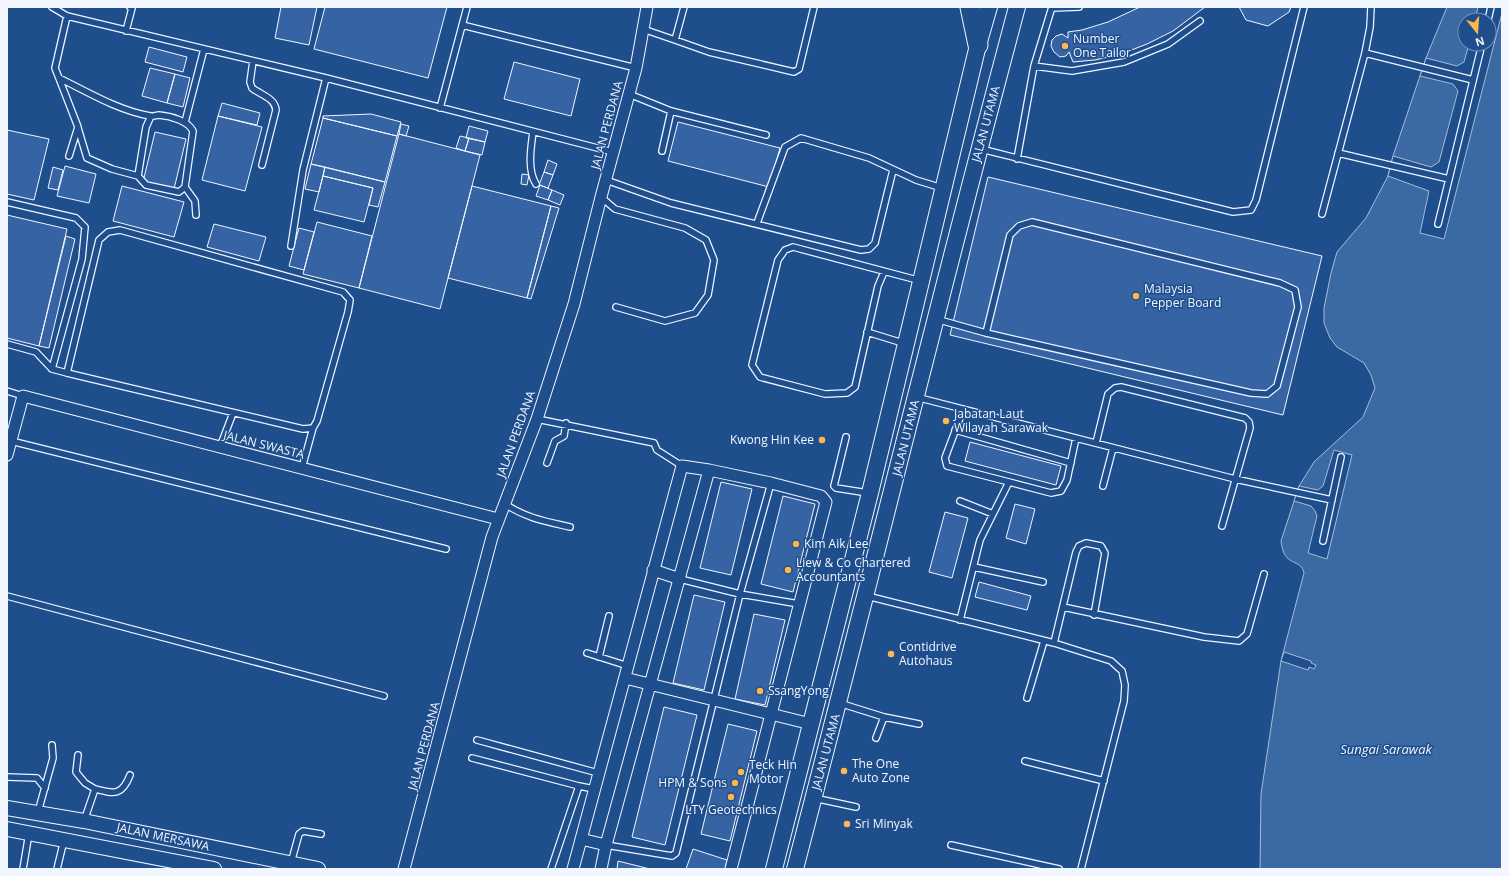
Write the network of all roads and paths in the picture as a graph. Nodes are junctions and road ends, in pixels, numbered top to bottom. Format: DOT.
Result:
graph roads {
  1 [pos="52,7"];
  2 [pos="130,7"];
  3 [pos="467,7"];
  4 [pos="647,7"];
  5 [pos="684,7"];
  6 [pos="814,7"];
  7 [pos="970,7"];
  8 [pos="989,7"];
  9 [pos="1017,7"];
  10 [pos="1052,7"];
  11 [pos="1079,7"];
  12 [pos="1304,7"];
  13 [pos="1371,7"];
  14 [pos="67,16"];
  15 [pos="1200,21"];
  16 [pos="462,25"];
  17 [pos="643,29"];
  18 [pos="126,31"];
  19 [pos="675,40"];
  20 [pos="978,45"];
  21 [pos="204,49"];
  22 [pos="1480,52"];
  23 [pos="1365,53"];
  24 [pos="253,61"];
  25 [pos="1034,66"];
  26 [pos="636,68"];
  27 [pos="59,78"];
  28 [pos="326,78"];
  29 [pos="1473,80"];
  30 [pos="629,94"];
  31 [pos="440,108"];
  32 [pos="671,111"];
  33 [pos="152,116"];
  34 [pos="185,122"];
  35 [pos="78,127"];
  36 [pos="533,132"];
  37 [pos="766,135"];
  38 [pos="979,149"];
  39 [pos="662,151"];
  40 [pos="613,152"];
  41 [pos="1338,153"];
  42 [pos="69,156"];
  43 [pos="1018,158"];
  44 [pos="262,165"];
  45 [pos="893,170"];
  46 [pos="138,176"];
  47 [pos="1449,179"];
  48 [pos="606,180"];
  49 [pos="536,184"];
  50 [pos="185,188"];
  51 [pos="944,188"];
  52 [pos="601,197"];
  53 [pos="7,202"];
  54 [pos="1322,214"];
  55 [pos="196,215"];
  56 [pos="757,223"];
  57 [pos="1438,224"];
  58 [pos="291,246"];
  59 [pos="884,272"];
  60 [pos="922,281"];
  61 [pos="616,307"];
  62 [pos="936,319"];
  63 [pos="868,332"];
  64 [pos="986,333"];
  65 [pos="7,344"];
  66 [pos="906,344"];
  67 [pos="52,369"];
  68 [pos="67,374"];
  69 [pos="7,391"];
  70 [pos="23,396"];
  71 [pos="916,397"];
  72 [pos="963,410"];
  73 [pos="233,413"];
  74 [pos="537,418"];
  75 [pos="566,424"];
  76 [pos="313,428"];
  77 [pos="955,430"];
  78 [pos="846,437"];
  79 [pos="1076,438"];
  80 [pos="11,440"];
  81 [pos="1096,443"];
  82 [pos="220,447"];
  83 [pos="1113,448"];
  84 [pos="7,455"];
  85 [pos="1342,458"];
  86 [pos="1071,462"];
  87 [pos="547,463"];
  88 [pos="682,466"];
  89 [pos="302,468"];
  90 [pos="709,470"];
  91 [pos="1235,478"];
  92 [pos="1009,482"];
  93 [pos="771,483"];
  94 [pos="1103,486"];
  95 [pos="870,493"];
  96 [pos="1332,500"];
  97 [pos="960,501"];
  98 [pos="505,504"];
  99 [pos="993,514"];
  100 [pos="498,519"];
  101 [pos="1222,526"];
  102 [pos="570,527"];
  103 [pos="1323,541"];
  104 [pos="446,549"];
  105 [pos="974,567"];
  106 [pos="652,570"];
  107 [pos="1264,574"];
  108 [pos="680,579"];
  109 [pos="1043,582"];
  110 [pos="740,594"];
  111 [pos="7,596"];
  112 [pos="867,596"];
  113 [pos="799,604"];
  114 [pos="1063,607"];
  115 [pos="1094,615"];
  116 [pos="609,616"];
  117 [pos="960,620"];
  118 [pos="1044,641"];
  119 [pos="1054,643"];
  120 [pos="587,653"];
  121 [pos="599,657"];
  122 [pos="628,666"];
  123 [pos="625,678"];
  124 [pos="651,683"];
  125 [pos="384,696"];
  126 [pos="1027,698"];
  127 [pos="715,701"];
  128 [pos="839,703"];
  129 [pos="770,714"];
  130 [pos="884,717"];
  131 [pos="811,724"];
  132 [pos="919,724"];
  133 [pos="876,738"];
  134 [pos="477,740"];
  135 [pos="52,745"];
  136 [pos="78,755"];
  137 [pos="472,758"];
  138 [pos="1025,761"];
  139 [pos="598,773"];
  140 [pos="130,775"];
  141 [pos="7,776"];
  142 [pos="1104,781"];
  143 [pos="578,786"];
  144 [pos="45,788"];
  145 [pos="95,789"];
  146 [pos="594,789"];
  147 [pos="814,798"];
  148 [pos="856,807"];
  149 [pos="7,808"];
  150 [pos="38,814"];
  151 [pos="84,821"];
  152 [pos="7,829"];
  153 [pos="29,832"];
  154 [pos="321,834"];
  155 [pos="581,839"];
  156 [pos="64,840"];
  157 [pos="606,845"];
  158 [pos="951,845"];
  159 [pos="291,863"];
  160 [pos="23,869"];
  161 [pos="57,869"];
  162 [pos="214,869"];
  163 [pos="318,869"];
  164 [pos="404,869"];
  165 [pos="551,869"];
  166 [pos="573,869"];
  167 [pos="601,869"];
  168 [pos="731,869"];
  169 [pos="774,869"];
  170 [pos="796,869"];
  171 [pos="1059,869"];
  172 [pos="1081,869"];
  1 -- 14 [label="lane"];
  2 -- 18 [label="lane"];
  3 -- 16 [label="lane"];
  4 -- 17 [label="street, JALAN PERDANA"];
  5 -- 19 [label="lane"];
  6 -- 19 [label="lane"];
  7 -- 20 [label="highway"];
  8 -- 20 [label="main road, JALAN UTAMA"];
  9 -- 38 [label="main road, JALAN UTAMA"];
  10 -- 11 [label="lane"];
  10 -- 25 [label="lane"];
  12 -- 43 [label="lane"];
  13 -- 23 [label="lane"];
  14 -- 18 [label="lane"];
  14 -- 27 [label="lane"];
  15 -- 25 [label="lane"];
  16 -- 26 [label="lane"];
  16 -- 31 [label="lane"];
  17 -- 19 [label="lane"];
  17 -- 26 [label="street, JALAN PERDANA"];
  18 -- 21 [label="lane"];
  20 -- 51 [label="main road, JALAN UTAMA"];
  21 -- 24 [label="lane"];
  21 -- 34 [label="lane"];
  22 -- 29 [label="lane"];
  23 -- 29 [label="lane"];
  23 -- 41 [label="lane"];
  24 -- 28 [label="lane"];
  24 -- 44 [label="lane"];
  25 -- 43 [label="lane"];
  26 -- 30 [label="street, JALAN PERDANA"];
  27 -- 33 [label="lane"];
  27 -- 35 [label="lane"];
  28 -- 31 [label="lane"];
  28 -- 58 [label="lane"];
  29 -- 47 [label="lane"];
  30 -- 32 [label="lane"];
  30 -- 40 [label="street, JALAN PERDANA"];
  31 -- 36 [label="lane"];
  32 -- 37 [label="lane"];
  32 -- 39 [label="lane"];
  33 -- 34 [label="lane"];
  33 -- 46 [label="lane"];
  34 -- 50 [label="lane"];
  35 -- 42 [label="lane"];
  35 -- 46 [label="lane"];
  36 -- 40 [label="lane"];
  36 -- 49 [label="lane"];
  38 -- 43 [label="lane"];
  38 -- 62 [label="main road, JALAN UTAMA"];
  40 -- 48 [label="street, JALAN PERDANA"];
  41 -- 47 [label="lane"];
  41 -- 54 [label="lane"];
  45 -- 51 [label="lane"];
  45 -- 56 [label="lane"];
  45 -- 56 [label="lane"];
  46 -- 50 [label="lane"];
  47 -- 57 [label="lane"];
  48 -- 52 [label="street, JALAN PERDANA"];
  48 -- 56 [label="lane"];
  50 -- 55 [label="lane"];
  51 -- 60 [label="main road, JALAN UTAMA"];
  52 -- 61 [label="lane"];
  52 -- 74 [label="street, JALAN PERDANA"];
  53 -- 67 [label="lane"];
  59 -- 60 [label="lane"];
  59 -- 63 [label="lane"];
  59 -- 63 [label="lane"];
  60 -- 66 [label="main road, JALAN UTAMA"];
  62 -- 64 [label="lane"];
  62 -- 71 [label="main road, JALAN UTAMA"];
  63 -- 66 [label="lane"];
  64 -- 64 [label="lane"];
  65 -- 67 [label="lane"];
  66 -- 95 [label="main road, JALAN UTAMA"];
  67 -- 68 [label="lane"];
  68 -- 73 [label="lane"];
  68 -- 76 [label="lane"];
  69 -- 70 [label="lane, JALAN SWASTA"];
  70 -- 80 [label="street"];
  70 -- 82 [label="street, JALAN SWASTA"];
  71 -- 72 [label="lane"];
  71 -- 112 [label="main road, JALAN UTAMA"];
  72 -- 77 [label="lane"];
  72 -- 79 [label="lane"];
  73 -- 76 [label="lane"];
  73 -- 82 [label="lane"];
  74 -- 75 [label="lane"];
  74 -- 98 [label="street, JALAN PERDANA"];
  75 -- 87 [label="lane"];
  75 -- 88 [label="lane"];
  76 -- 89 [label="lane"];
  77 -- 86 [label="lane"];
  77 -- 92 [label="lane"];
  78 -- 95 [label="lane"];
  79 -- 81 [label="lane"];
  79 -- 86 [label="lane"];
  80 -- 84 [label="street"];
  80 -- 104 [label="lane"];
  81 -- 83 [label="lane"];
  81 -- 91 [label="lane"];
  82 -- 89 [label="street, JALAN SWASTA"];
  83 -- 91 [label="lane"];
  83 -- 94 [label="lane"];
  85 -- 96 [label="lane"];
  86 -- 92 [label="lane"];
  88 -- 90 [label="street"];
  88 -- 106 [label="street"];
  89 -- 100 [label="street, JALAN SWASTA"];
  90 -- 93 [label="street"];
  90 -- 108 [label="street"];
  91 -- 96 [label="lane"];
  91 -- 101 [label="lane"];
  92 -- 99 [label="lane"];
  93 -- 110 [label="lane"];
  93 -- 113 [label="street"];
  95 -- 131 [label="main road, JALAN UTAMA"];
  96 -- 103 [label="lane"];
  97 -- 99 [label="lane"];
  98 -- 100 [label="street, JALAN PERDANA"];
  98 -- 102 [label="lane"];
  99 -- 105 [label="lane"];
  100 -- 164 [label="street, JALAN PERDANA"];
  105 -- 109 [label="lane"];
  105 -- 117 [label="lane"];
  106 -- 108 [label="street"];
  106 -- 122 [label="street"];
  107 -- 115 [label="lane"];
  108 -- 110 [label="lane"];
  108 -- 124 [label="street"];
  110 -- 113 [label="lane"];
  110 -- 127 [label="lane"];
  111 -- 125 [label="lane"];
  112 -- 117 [label="lane"];
  112 -- 128 [label="main road, JALAN UTAMA"];
  113 -- 129 [label="street"];
  114 -- 115 [label="lane"];
  114 -- 115 [label="lane"];
  114 -- 119 [label="lane"];
  116 -- 121 [label="lane"];
  117 -- 118 [label="lane"];
  118 -- 119 [label="lane"];
  118 -- 126 [label="lane"];
  119 -- 142 [label="lane"];
  120 -- 121 [label="lane"];
  121 -- 122 [label="lane"];
  122 -- 123 [label="street"];
  123 -- 124 [label="street"];
  123 -- 139 [label="street"];
  124 -- 127 [label="street"];
  124 -- 157 [label="street"];
  127 -- 129 [label="street"];
  127 -- 157 [label="lane"];
  128 -- 130 [label="lane"];
  128 -- 147 [label="main road, JALAN UTAMA"];
  129 -- 131 [label="street"];
  129 -- 168 [label="street"];
  130 -- 132 [label="lane"];
  130 -- 133 [label="lane"];
  131 -- 169 [label="main road, JALAN UTAMA"];
  134 -- 139 [label="lane"];
  135 -- 144 [label="lane"];
  136 -- 145 [label="lane"];
  137 -- 143 [label="lane"];
  138 -- 142 [label="lane"];
  139 -- 146 [label="street"];
  140 -- 145 [label="lane"];
  141 -- 144 [label="lane"];
  142 -- 172 [label="lane"];
  143 -- 146 [label="lane"];
  143 -- 165 [label="lane"];
  144 -- 150 [label="lane"];
  145 -- 151 [label="lane"];
  146 -- 155 [label="street"];
  147 -- 148 [label="lane"];
  147 -- 170 [label="main road, JALAN UTAMA"];
  149 -- 150 [label="street, JALAN MERSAWA"];
  150 -- 151 [label="street, JALAN MERSAWA"];
  151 -- 159 [label="street, JALAN MERSAWA"];
  152 -- 153 [label="street, JALAN MERSAWA"];
  153 -- 156 [label="street, JALAN MERSAWA"];
  153 -- 160 [label="lane"];
  154 -- 159 [label="lane"];
  155 -- 157 [label="street"];
  155 -- 166 [label="street"];
  156 -- 161 [label="lane"];
  156 -- 162 [label="street, JALAN MERSAWA"];
  157 -- 167 [label="street"];
  158 -- 171 [label="lane"];
  159 -- 163 [label="street, JALAN MERSAWA"];
}
